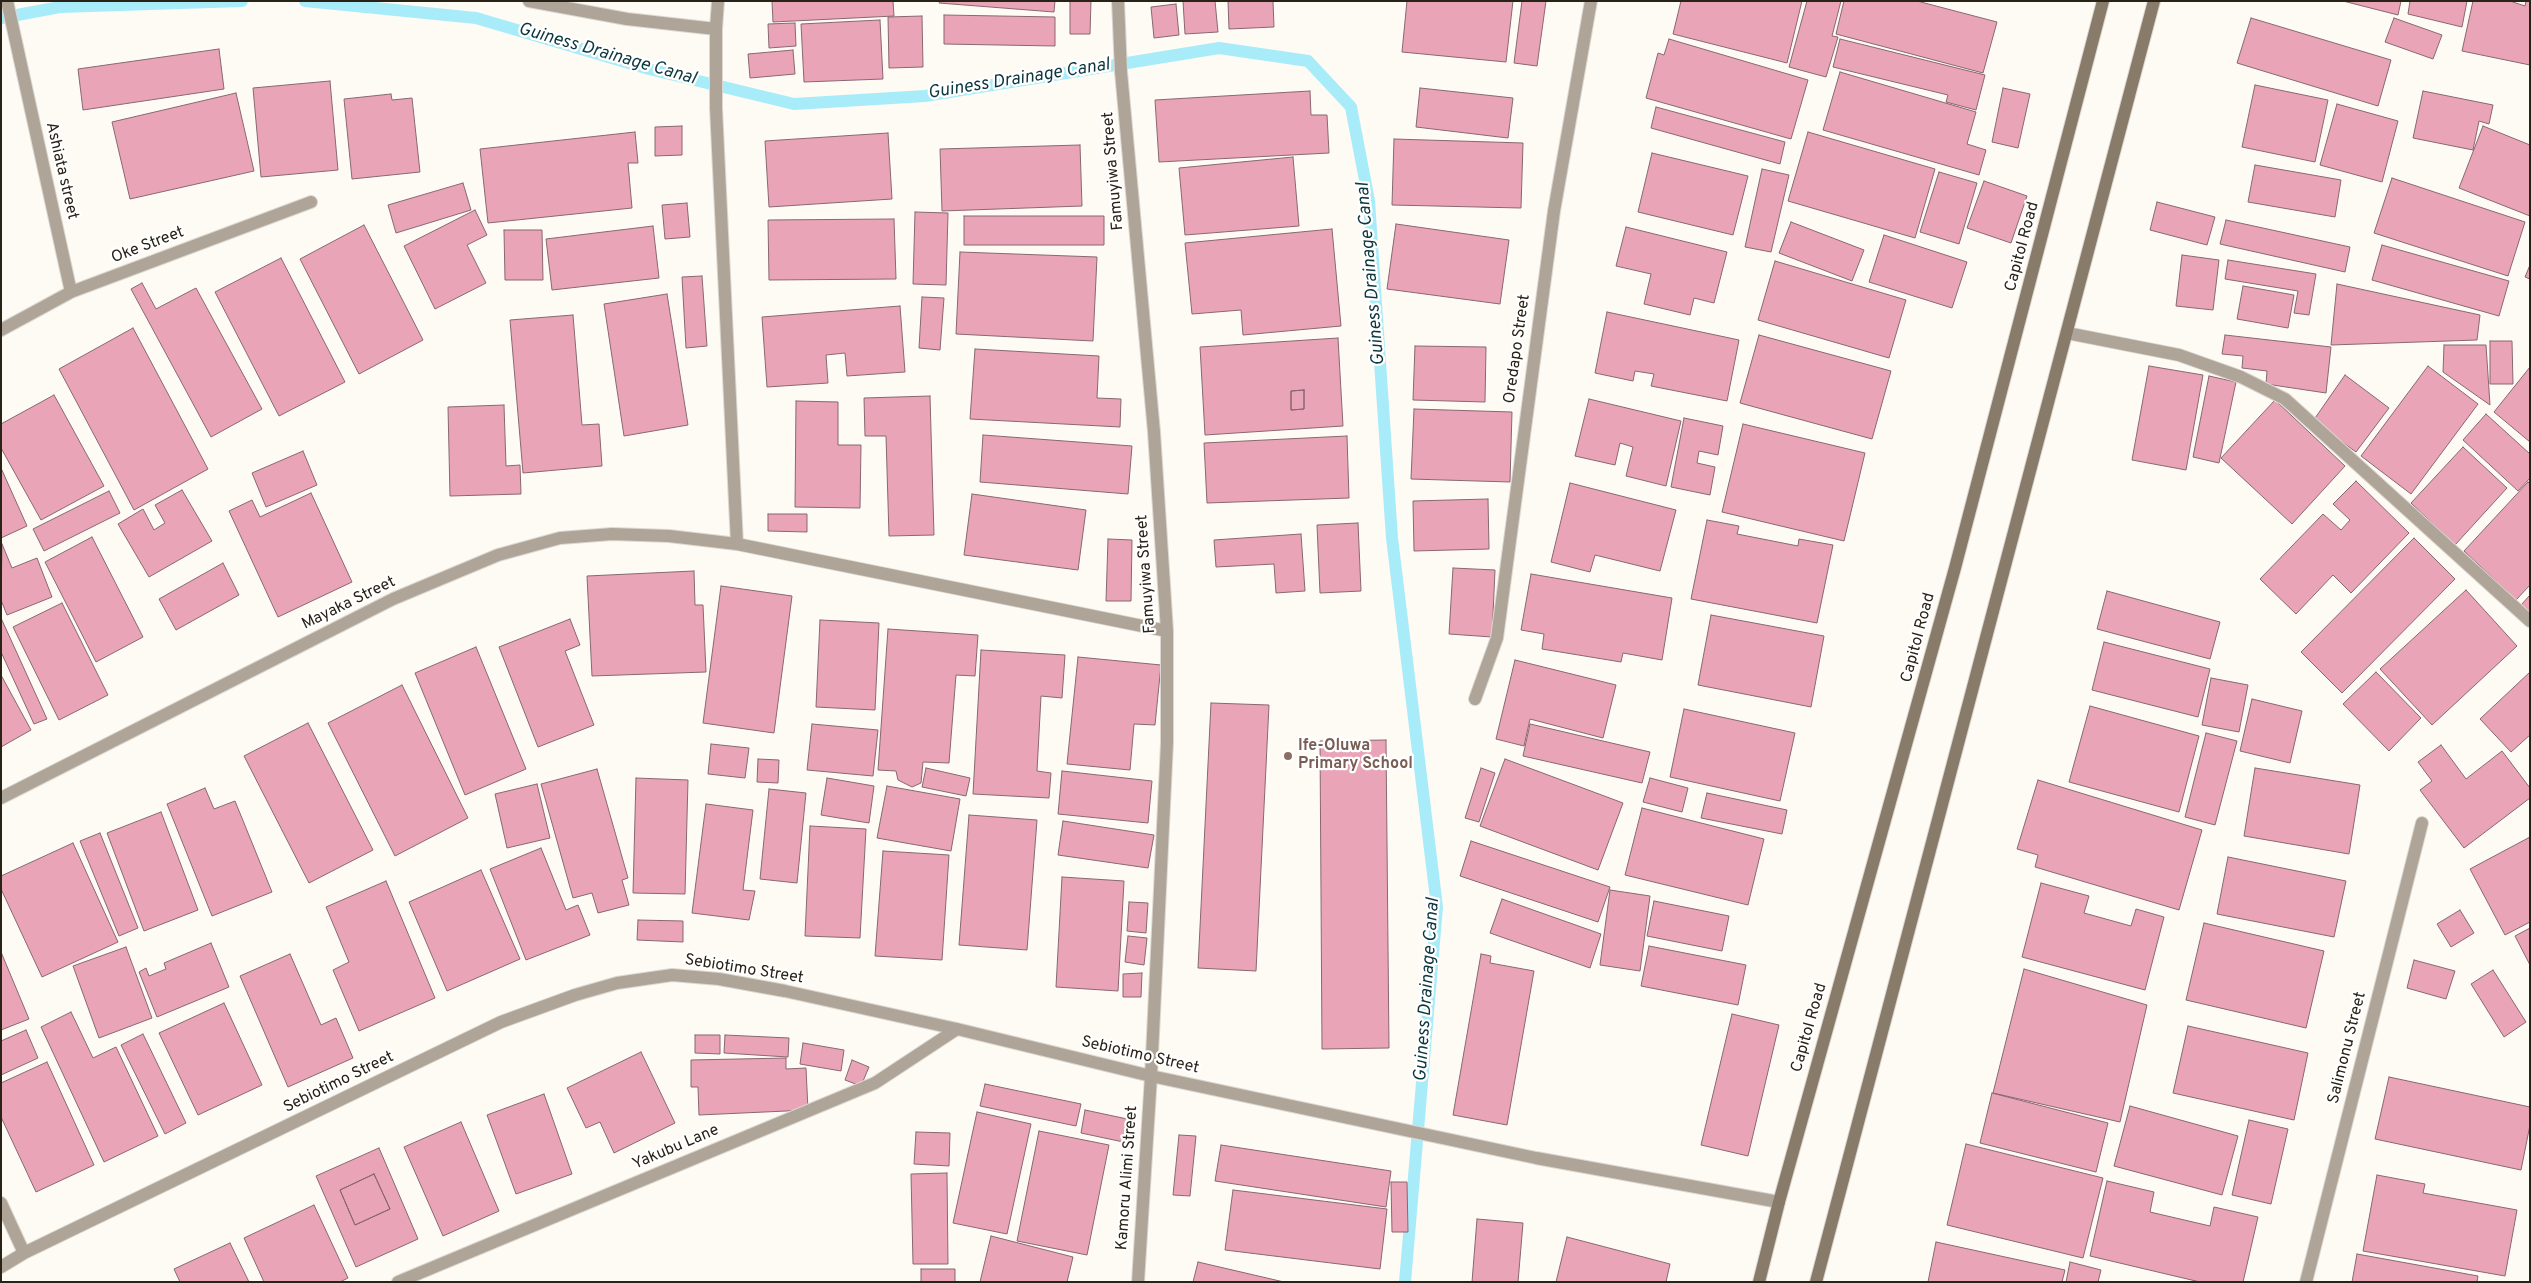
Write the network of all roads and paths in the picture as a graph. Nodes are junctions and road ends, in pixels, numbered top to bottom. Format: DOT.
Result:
graph roads {
  1 [pos="7,1"];
  2 [pos="530,1"];
  3 [pos="718,1"];
  4 [pos="1591,1"];
  5 [pos="2103,1"];
  6 [pos="2154,1"];
  7 [pos="1118,8"];
  8 [pos="716,29"];
  9 [pos="311,202"];
  10 [pos="71,292"];
  11 [pos="1,330"];
  12 [pos="2067,334"];
  13 [pos="737,544"];
  14 [pos="2530,621"];
  15 [pos="1167,631"];
  16 [pos="1475,699"];
  17 [pos="1,798"];
  18 [pos="2422,823"];
  19 [pos="957,1029"];
  20 [pos="1151,1076"];
  21 [pos="1779,1202"];
  22 [pos="1,1203"];
  23 [pos="24,1253"];
  24 [pos="1,1267"];
  25 [pos="398,1282"];
  26 [pos="1138,1282"];
  27 [pos="1759,1282"];
  28 [pos="1816,1282"];
  29 [pos="2306,1282"];
  1 -- 10 [label="street, Ashiata street"];
  2 -- 8 [label="street"];
  3 -- 8 [label="street"];
  4 -- 16 [label="street, Oredapo Street"];
  5 -- 21 [label="main road, Capitol Road"];
  6 -- 12 [label="main road"];
  7 -- 15 [label="street, Famuyiwa Street"];
  8 -- 13 [label="street"];
  9 -- 10 [label="street, Oke Street"];
  10 -- 11 [label="street, Oke Street"];
  12 -- 14 [label="street"];
  12 -- 28 [label="main road"];
  13 -- 15 [label="street, Mayaka Street"];
  13 -- 17 [label="street, Mayaka Street"];
  15 -- 20 [label="street, Famuyiwa Street"];
  18 -- 29 [label="street, Salimonu Street"];
  19 -- 20 [label="street, Sebiotimo Street"];
  19 -- 23 [label="street, Sebiotimo Street"];
  19 -- 25 [label="street, Yakubu Lane"];
  20 -- 21 [label="street, Sebiotimo Street"];
  20 -- 26 [label="street, Kamoru Alimi Street"];
  21 -- 27 [label="main road, Capitol Road"];
  22 -- 23 [label="street"];
  23 -- 24 [label="street, Sebiotimo Street"];
}
